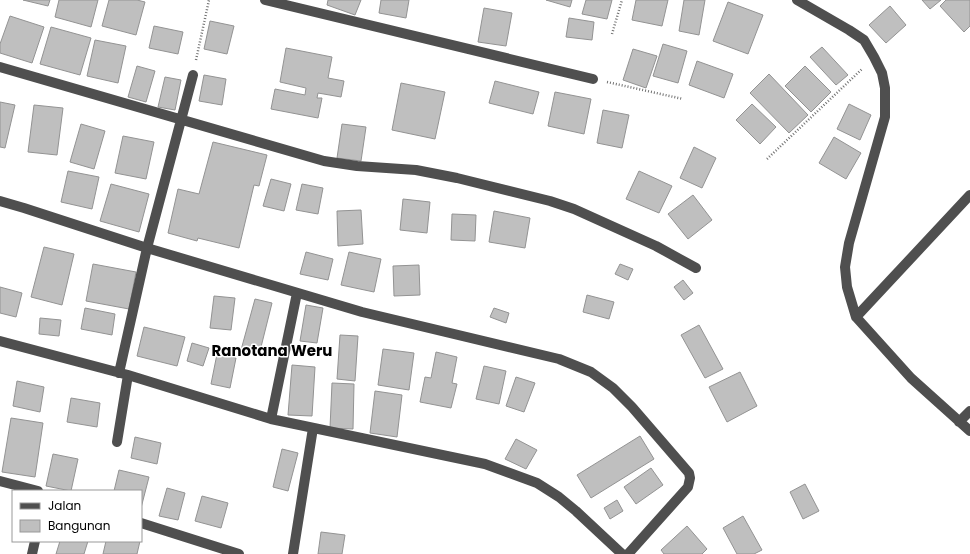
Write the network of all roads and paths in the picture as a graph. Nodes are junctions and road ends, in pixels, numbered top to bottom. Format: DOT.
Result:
graph roads {
  1 [pos="209,0"];
  2 [pos="265,0"];
  3 [pos="622,0"];
  4 [pos="797,0"];
  5 [pos="612,34"];
  6 [pos="874,57"];
  7 [pos="0,67"];
  8 [pos="193,75"];
  9 [pos="593,79"];
  10 [pos="682,99"];
  11 [pos="182,119"];
  12 [pos="766,159"];
  13 [pos="970,195"];
  14 [pos="0,202"];
  15 [pos="147,248"];
  16 [pos="696,268"];
  17 [pos="297,292"];
  18 [pos="856,317"];
  19 [pos="0,341"];
  20 [pos="123,374"];
  21 [pos="970,411"];
  22 [pos="271,419"];
  23 [pos="959,422"];
  24 [pos="314,428"];
  25 [pos="970,431"];
  26 [pos="116,442"];
  27 [pos="0,481"];
  28 [pos="34,490"];
  29 [pos="142,523"];
  30 [pos="35,542"];
  31 [pos="32,554"];
  32 [pos="239,554"];
  33 [pos="293,554"];
  34 [pos="622,554"];
  35 [pos="628,554"];
  1 -- 8 [label="path"];
  2 -- 9 [label="street"];
  3 -- 5 [label="path"];
  4 -- 6 [label="street"];
  6 -- 12 [label="path"];
  6 -- 18 [label="street"];
  7 -- 11 [label="street"];
  8 -- 11 [label="street"];
  9 -- 10 [label="path"];
  11 -- 15 [label="street"];
  11 -- 16 [label="street"];
  13 -- 18 [label="street"];
  14 -- 15 [label="street"];
  15 -- 17 [label="street"];
  15 -- 20 [label="street"];
  17 -- 22 [label="street"];
  17 -- 35 [label="street"];
  18 -- 23 [label="street"];
  19 -- 20 [label="street"];
  20 -- 22 [label="street"];
  20 -- 26 [label="street"];
  21 -- 23 [label="street"];
  22 -- 24 [label="street"];
  23 -- 25 [label="street"];
  24 -- 33 [label="street"];
  24 -- 34 [label="street"];
  27 -- 28 [label="street"];
  29 -- 32 [label="street"];
  30 -- 31 [label="street"];
}
